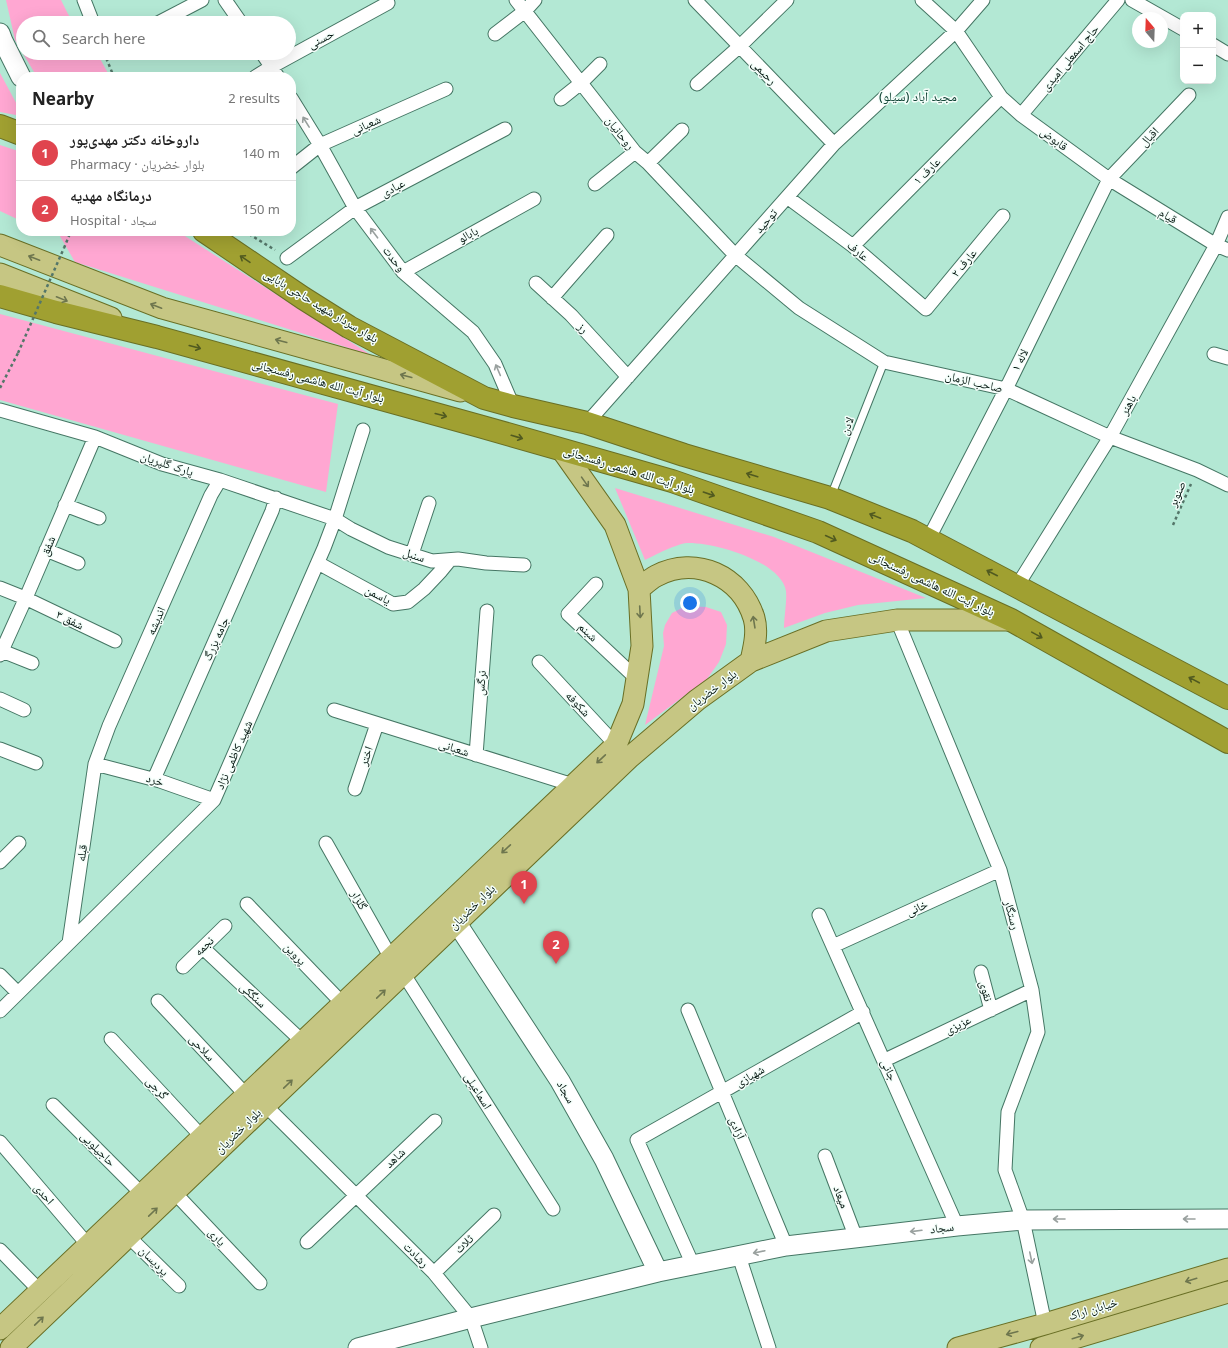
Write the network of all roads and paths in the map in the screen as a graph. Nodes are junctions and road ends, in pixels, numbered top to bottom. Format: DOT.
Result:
graph roads {
  1 [pos="84,0"];
  2 [pos="202,0"];
  3 [pos="225,0"];
  4 [pos="516,0"];
  5 [pos="535,0"];
  6 [pos="695,0"];
  7 [pos="787,0"];
  8 [pos="922,0"];
  9 [pos="984,0"];
  10 [pos="1118,0"];
  11 [pos="1132,0"];
  12 [pos="388,3"];
  13 [pos="525,11"];
  14 [pos="90,16"];
  15 [pos="171,16"];
  16 [pos="236,16"];
  17 [pos="1180,27"];
  18 [pos="956,31"];
  19 [pos="0,33"];
  20 [pos="495,34"];
  21 [pos="740,46"];
  22 [pos="1216,46"];
  23 [pos="1227,51"];
  24 [pos="296,59"];
  25 [pos="107,60"];
  26 [pos="266,60"];
  27 [pos="294,60"];
  28 [pos="600,64"];
  29 [pos="18,72"];
  30 [pos="112,72"];
  31 [pos="274,72"];
  32 [pos="581,83"];
  33 [pos="697,84"];
  34 [pos="446,89"];
  35 [pos="1189,95"];
  36 [pos="1001,97"];
  37 [pos="560,99"];
  38 [pos="296,106"];
  39 [pos="1021,115"];
  40 [pos="0,126"];
  41 [pos="505,129"];
  42 [pos="682,130"];
  43 [pos="16,132"];
  44 [pos="834,144"];
  45 [pos="320,145"];
  46 [pos="634,152"];
  47 [pos="648,163"];
  48 [pos="296,164"];
  49 [pos="1109,179"];
  50 [pos="595,184"];
  51 [pos="787,197"];
  52 [pos="534,199"];
  53 [pos="356,208"];
  54 [pos="1003,216"];
  55 [pos="1228,217"];
  56 [pos="607,235"];
  57 [pos="69,236"];
  58 [pos="211,236"];
  59 [pos="252,236"];
  60 [pos="0,245"];
  61 [pos="1216,245"];
  62 [pos="853,246"];
  63 [pos="1228,250"];
  64 [pos="735,256"];
  65 [pos="287,258"];
  66 [pos="403,272"];
  67 [pos="0,274"];
  68 [pos="536,283"];
  69 [pos="0,296"];
  70 [pos="552,298"];
  71 [pos="926,309"];
  72 [pos="157,337"];
  73 [pos="1214,354"];
  74 [pos="1228,358"];
  75 [pos="884,362"];
  76 [pos="628,377"];
  77 [pos="0,388"];
  78 [pos="1006,389"];
  79 [pos="484,398"];
  80 [pos="512,406"];
  81 [pos="0,410"];
  82 [pos="587,422"];
  83 [pos="363,430"];
  84 [pos="95,437"];
  85 [pos="1110,437"];
  86 [pos="562,450"];
  87 [pos="1197,470"];
  88 [pos="220,480"];
  89 [pos="1228,485"];
  90 [pos="276,498"];
  91 [pos="830,498"];
  92 [pos="428,503"];
  93 [pos="65,505"];
  94 [pos="99,518"];
  95 [pos="335,519"];
  96 [pos="1173,525"];
  97 [pos="928,540"];
  98 [pos="46,550"];
  99 [pos="412,554"];
  100 [pos="450,560"];
  101 [pos="318,562"];
  102 [pos="78,563"];
  103 [pos="524,565"];
  104 [pos="596,584"];
  105 [pos="1017,586"];
  106 [pos="0,588"];
  107 [pos="639,589"];
  108 [pos="25,598"];
  109 [pos="487,611"];
  110 [pos="897,620"];
  111 [pos="1010,620"];
  112 [pos="115,641"];
  113 [pos="1,653"];
  114 [pos="751,661"];
  115 [pos="539,662"];
  116 [pos="32,663"];
  117 [pos="637,679"];
  118 [pos="1228,698"];
  119 [pos="0,699"];
  120 [pos="24,710"];
  121 [pos="334,710"];
  122 [pos="377,724"];
  123 [pos="1228,742"];
  124 [pos="616,745"];
  125 [pos="0,749"];
  126 [pos="476,755"];
  127 [pos="36,763"];
  128 [pos="95,764"];
  129 [pos="154,779"];
  130 [pos="573,785"];
  131 [pos="355,789"];
  132 [pos="214,800"];
  133 [pos="19,843"];
  134 [pos="326,843"];
  135 [pos="0,862"];
  136 [pos="1000,870"];
  137 [pos="247,904"];
  138 [pos="819,915"];
  139 [pos="456,922"];
  140 [pos="226,926"];
  141 [pos="69,943"];
  142 [pos="833,946"];
  143 [pos="203,948"];
  144 [pos="397,965"];
  145 [pos="183,967"];
  146 [pos="981,972"];
  147 [pos="0,975"];
  148 [pos="1032,990"];
  149 [pos="18,993"];
  150 [pos="158,1001"];
  151 [pos="343,1004"];
  152 [pos="688,1010"];
  153 [pos="991,1010"];
  154 [pos="0,1011"];
  155 [pos="863,1012"];
  156 [pos="112,1039"];
  157 [pos="302,1042"];
  158 [pos="885,1060"];
  159 [pos="722,1092"];
  160 [pos="246,1095"];
  161 [pos="53,1105"];
  162 [pos="265,1105"];
  163 [pos="435,1121"];
  164 [pos="202,1137"];
  165 [pos="0,1142"];
  166 [pos="825,1156"];
  167 [pos="174,1192"];
  168 [pos="142,1194"];
  169 [pos="356,1196"];
  170 [pos="553,1209"];
  171 [pos="494,1215"];
  172 [pos="1228,1219"];
  173 [pos="1023,1220"];
  174 [pos="958,1226"];
  175 [pos="128,1236"];
  176 [pos="856,1238"];
  177 [pos="307,1242"];
  178 [pos="88,1245"];
  179 [pos="786,1246"];
  180 [pos="0,1250"];
  181 [pos="739,1256"];
  182 [pos="693,1265"];
  183 [pos="1228,1269"];
  184 [pos="658,1272"];
  185 [pos="434,1273"];
  186 [pos="260,1283"];
  187 [pos="179,1286"];
  188 [pos="40,1291"];
  189 [pos="1228,1292"];
  190 [pos="471,1318"];
  191 [pos="1045,1324"];
  192 [pos="0,1329"];
  193 [pos="10,1348"];
  194 [pos="358,1348"];
  195 [pos="481,1348"];
  196 [pos="769,1348"];
  197 [pos="958,1348"];
  198 [pos="1041,1348"];
  1 -- 14 [label="street"];
  2 -- 15 [label="street"];
  3 -- 16 [label="street"];
  4 -- 13 [label="street, روحانیان"];
  5 -- 13 [label="street"];
  6 -- 21 [label="street, رحیمی"];
  7 -- 21 [label="street"];
  8 -- 18 [label="street"];
  9 -- 18 [label="street, توحید"];
  10 -- 39 [label="street, حاج اسمعلی امیدی"];
  11 -- 17 [label="street"];
  12 -- 24 [label="street, حسنی"];
  13 -- 20 [label="street"];
  13 -- 32 [label="street, روحانیان"];
  18 -- 36 [label="street"];
  18 -- 44 [label="street, توحید"];
  19 -- 29 [label="street"];
  21 -- 33 [label="street"];
  21 -- 44 [label="street, رحیمی"];
  22 -- 23 [label="street"];
  25 -- 30 [label="path"];
  26 -- 31 [label="street"];
  27 -- 31 [label="street, حسنی"];
  28 -- 32 [label="street"];
  32 -- 37 [label="street"];
  32 -- 46 [label="street, روحانیان"];
  34 -- 45 [label="street, شعبانی"];
  35 -- 49 [label="street, اقبال"];
  36 -- 39 [label="street, قابوض"];
  36 -- 62 [label="street, عارف ۱"];
  45 -- 38 [label="street, وحدت, one-way"];
  39 -- 49 [label="street, قابوض"];
  40 -- 43 [label="highway"];
  41 -- 53 [label="street, عبادی"];
  42 -- 47 [label="street"];
  44 -- 51 [label="street, توحید"];
  45 -- 48 [label="street, شعبانی"];
  45 -- 53 [label="street, وحدت"];
  46 -- 47 [label="street, روحانیان"];
  46 -- 50 [label="street"];
  47 -- 64 [label="street, روحانیان"];
  49 -- 61 [label="street, قیام"];
  49 -- 78 [label="street, لاله ۱"];
  51 -- 62 [label="street, عارف"];
  51 -- 64 [label="street, توحید"];
  52 -- 66 [label="street, بابالو"];
  53 -- 65 [label="street, عبادی"];
  66 -- 53 [label="street, وحدت, one-way"];
  54 -- 71 [label="street, عارف ۲"];
  55 -- 61 [label="street, باهنر"];
  56 -- 70 [label="street"];
  57 -- 77 [label="path, bridge"];
  79 -- 58 [label="highway, بلوار سردار شهید حاجی بابایی, one-way"];
  59 -- 65 [label="path"];
  79 -- 60 [label="main road, one-way"];
  61 -- 63 [label="street, قیام"];
  61 -- 85 [label="street, باهنر"];
  62 -- 71 [label="street, عارف"];
  64 -- 75 [label="street, صاحب الزمان"];
  64 -- 76 [label="street, توحید"];
  80 -- 66 [label="street, وحدت, one-way"];
  67 -- 72 [label="main road, بلوار آیت الله هاشمی رفسنجانی, one-way"];
  68 -- 70 [label="street, رز"];
  69 -- 72 [label="highway"];
  70 -- 76 [label="street, رز"];
  72 -- 86 [label="highway, بلوار آیت الله هاشمی رفسنجانی, one-way"];
  73 -- 74 [label="street"];
  75 -- 78 [label="street, صاحب الزمان"];
  75 -- 91 [label="lane, لادن"];
  76 -- 82 [label="street, توحید"];
  78 -- 85 [label="street, صاحب الزمان"];
  78 -- 97 [label="street, لاله ۱"];
  79 -- 80 [label="highway"];
  80 -- 82 [label="highway"];
  81 -- 84 [label="street, پارک گلپریان"];
  91 -- 82 [label="highway, one-way"];
  83 -- 95 [label="street, شهید کاظمی نژاد"];
  84 -- 88 [label="street, پارک گلپریان"];
  84 -- 93 [label="street, شفق"];
  85 -- 87 [label="street, صاحب الزمان"];
  85 -- 105 [label="street, باهنر"];
  86 -- 107 [label="main road, بلوار خضریان, one-way"];
  86 -- 111 [label="highway, بلوار آیت الله هاشمی رفسنجانی, one-way"];
  87 -- 89 [label="street, صاحب الزمان"];
  87 -- 96 [label="path, صنوبر"];
  88 -- 90 [label="street, پارک گلپریان"];
  88 -- 128 [label="street, اندیشه"];
  90 -- 95 [label="street, پارک گلپریان"];
  90 -- 129 [label="street, جامه بزرگ"];
  97 -- 91 [label="highway, one-way"];
  92 -- 99 [label="street"];
  93 -- 94 [label="street"];
  93 -- 98 [label="street, شفق"];
  95 -- 99 [label="street, سنبل"];
  95 -- 101 [label="street, شهید کاظمی نژاد"];
  105 -- 97 [label="highway, one-way"];
  98 -- 102 [label="street"];
  98 -- 108 [label="street, شفق"];
  99 -- 100 [label="street, سنبل"];
  100 -- 101 [label="street, یاسمن"];
  100 -- 103 [label="street, سنبل"];
  101 -- 132 [label="street, شهید کاظمی نژاد"];
  104 -- 117 [label="street, شبنم"];
  118 -- 105 [label="highway, one-way"];
  106 -- 108 [label="street, شفق ۳"];
  114 -- 107 [label="main road, one-way"];
  107 -- 117 [label="main road, بلوار خضریان, one-way"];
  108 -- 112 [label="street, شفق ۳"];
  108 -- 113 [label="street, شفق"];
  109 -- 126 [label="street, نرگس"];
  110 -- 111 [label="main road, بلوار خضریان"];
  110 -- 114 [label="main road, بلوار خضریان"];
  110 -- 136 [label="street, رستگار"];
  111 -- 123 [label="highway, بلوار آیت الله هاشمی رفسنجانی, one-way"];
  113 -- 116 [label="street"];
  114 -- 139 [label="main road, بلوار خضریان"];
  115 -- 124 [label="street, شکوفه"];
  117 -- 124 [label="main road, بلوار خضریان"];
  119 -- 120 [label="street"];
  121 -- 122 [label="street, شعبانی"];
  122 -- 126 [label="street, شعبانی"];
  122 -- 131 [label="street, اختر"];
  124 -- 130 [label="main road, بلوار خضریان, one-way"];
  125 -- 127 [label="street"];
  126 -- 130 [label="street, شعبانی"];
  128 -- 129 [label="street, خرد"];
  128 -- 141 [label="street, قبله"];
  129 -- 132 [label="street, خرد"];
  130 -- 144 [label="main road, بلوار خضریان, one-way"];
  132 -- 141 [label="street, شهید کاظمی نژاد"];
  133 -- 135 [label="street"];
  134 -- 144 [label="street, گلزار"];
  136 -- 142 [label="street, خانی"];
  136 -- 148 [label="street, رستگار"];
  137 -- 151 [label="street, پروین"];
  138 -- 142 [label="street, جانی"];
  139 -- 144 [label="main road, بلوار خضریان"];
  139 -- 184 [label="street, سجاد"];
  140 -- 143 [label="street, نجمه"];
  141 -- 149 [label="street, شهید کاظمی نژاد"];
  142 -- 155 [label="street, جانی"];
  143 -- 145 [label="street, نجمه"];
  143 -- 157 [label="street, سنگکی"];
  144 -- 151 [label="main road, بلوار خضریان"];
  162 -- 144 [label="main road, بلوار خضریان, one-way"];
  144 -- 170 [label="street, اسماعیلی"];
  146 -- 153 [label="street, نقوی"];
  147 -- 149 [label="street"];
  148 -- 153 [label="street, عزیزی"];
  148 -- 173 [label="street, رستگار"];
  149 -- 154 [label="street, شهید کاظمی نژاد"];
  150 -- 160 [label="street, سلاحی"];
  151 -- 157 [label="main road, بلوار خضریان"];
  152 -- 159 [label="street, آزادی"];
  153 -- 158 [label="street, عزیزی"];
  155 -- 158 [label="street, جانی"];
  155 -- 159 [label="street, شهبازی"];
  156 -- 164 [label="street, گرجی"];
  157 -- 160 [label="main road, بلوار خضریان"];
  158 -- 174 [label="street, جانی"];
  159 -- 179 [label="street, آزادی"];
  159 -- 182 [label="street, شهبازی"];
  160 -- 164 [label="main road, بلوار خضریان"];
  161 -- 168 [label="street, حاجیلویی"];
  162 -- 167 [label="main road, بلوار خضریان"];
  162 -- 169 [label="street, رشادت"];
  163 -- 169 [label="street, شاهد"];
  164 -- 168 [label="main road, بلوار خضریان"];
  165 -- 178 [label="street, احدی"];
  166 -- 176 [label="street, میعاد"];
  175 -- 167 [label="main road, بلوار خضریان, one-way"];
  167 -- 186 [label="street, یاری"];
  168 -- 178 [label="main road, بلوار خضریان"];
  169 -- 177 [label="street"];
  169 -- 185 [label="street, رشادت"];
  171 -- 185 [label="street, ثلاث"];
  172 -- 173 [label="street, سجاد, one-way"];
  173 -- 174 [label="street, سجاد"];
  173 -- 191 [label="street, رستگار, one-way"];
  174 -- 176 [label="street, سجاد, one-way"];
  175 -- 187 [label="street, پردیسان"];
  193 -- 175 [label="main road, بلوار خضریان, one-way"];
  176 -- 179 [label="street, سجاد"];
  178 -- 188 [label="main road, بلوار خضریان"];
  179 -- 181 [label="street, سجاد, one-way"];
  180 -- 188 [label="street"];
  181 -- 182 [label="street, سجاد"];
  181 -- 196 [label="street"];
  182 -- 184 [label="street, سجاد"];
  183 -- 191 [label="main road, خیابان اراک, one-way"];
  184 -- 190 [label="street, سجاد"];
  185 -- 190 [label="street, رشادت"];
  188 -- 192 [label="main road, بلوار خضریان"];
  198 -- 189 [label="main road, خیابان اراک, one-way"];
  190 -- 194 [label="street, سجاد"];
  190 -- 195 [label="street"];
  191 -- 197 [label="main road, خیابان اراک, one-way"];
}
